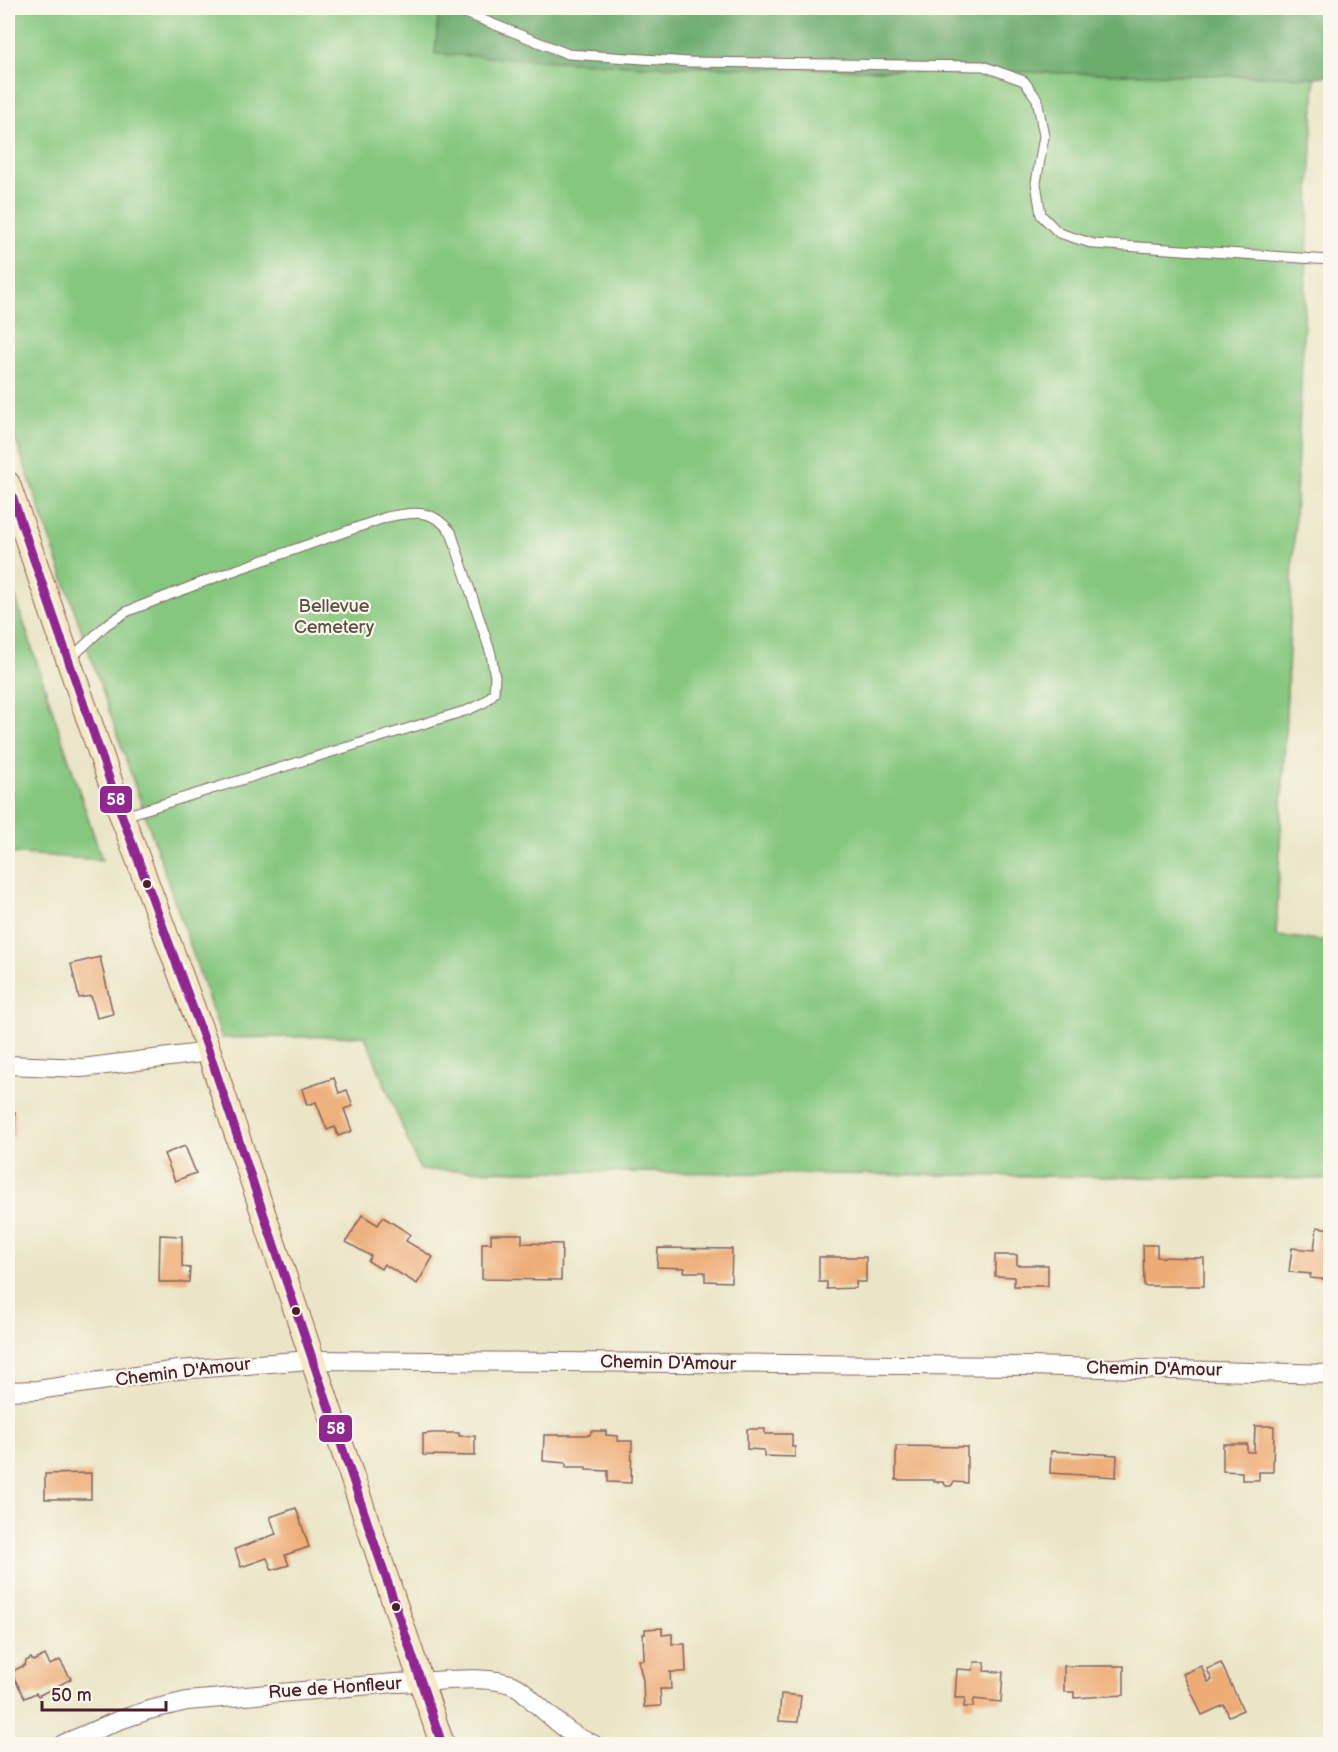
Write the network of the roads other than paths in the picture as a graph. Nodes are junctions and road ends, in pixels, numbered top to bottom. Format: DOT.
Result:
graph roads {
  1 [pos="453,8"];
  2 [pos="1330,260"];
  3 [pos="8,484"];
  4 [pos="68,660"];
  5 [pos="122,816"];
  6 [pos="209,1052"];
  7 [pos="8,1065"];
  8 [pos="311,1360"];
  9 [pos="1330,1374"];
  10 [pos="8,1391"];
  11 [pos="421,1683"];
  12 [pos="63,1744"];
  13 [pos="442,1744"];
  14 [pos="594,1744"];
  1 -- 2 [label="lane"];
  3 -- 4 [label="main road"];
  4 -- 5 [label="main road"];
  4 -- 5 [label="lane"];
  5 -- 6 [label="main road"];
  6 -- 7 [label="street"];
  6 -- 8 [label="main road"];
  8 -- 9 [label="street, Chemin D'Amour"];
  8 -- 10 [label="street, Chemin D'Amour"];
  8 -- 11 [label="main road"];
  11 -- 12 [label="street, Rue de Honfleur"];
  11 -- 13 [label="main road"];
  11 -- 14 [label="street, Rue de Honfleur"];
}
